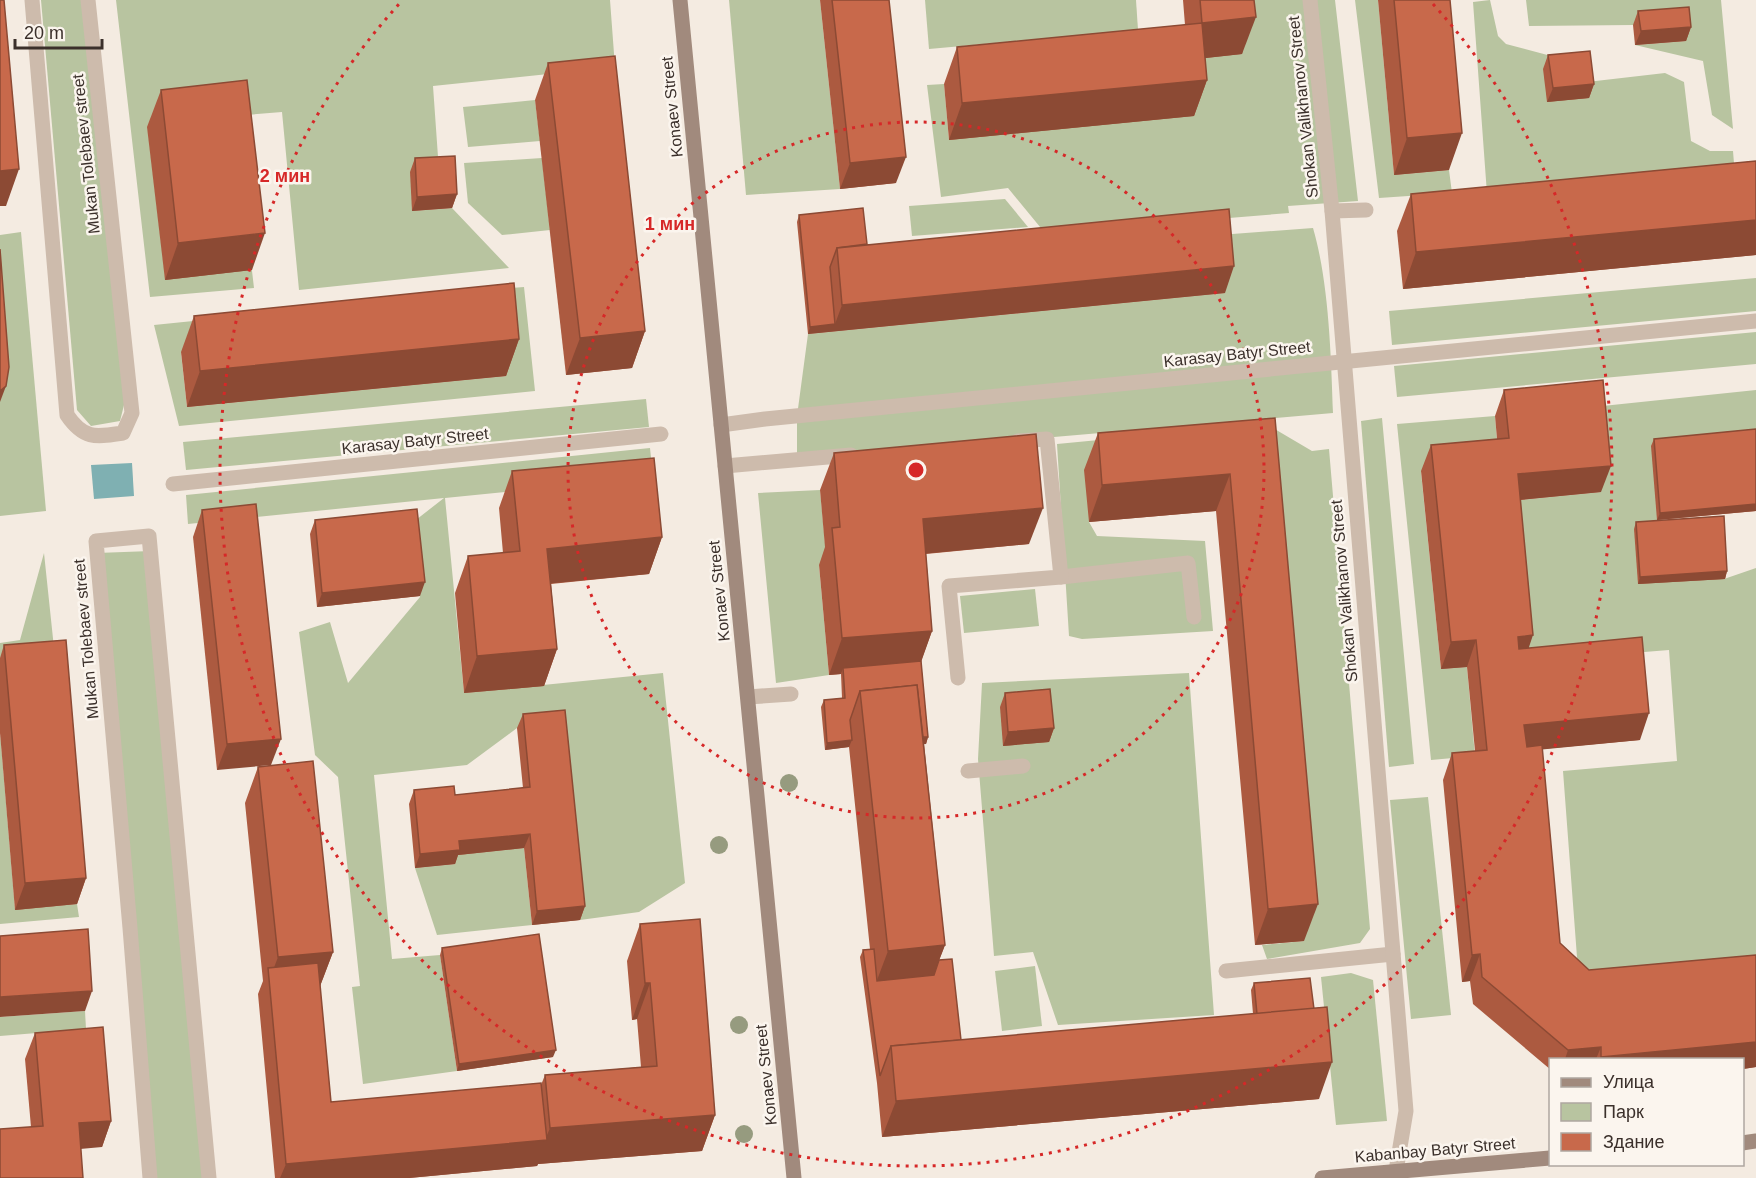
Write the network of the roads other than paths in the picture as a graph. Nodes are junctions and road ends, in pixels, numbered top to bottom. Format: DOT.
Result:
graph roads {
  1 [pos="32,0"];
  2 [pos="88,0"];
  3 [pos="680,0"];
  4 [pos="1310,0"];
  5 [pos="1366,210"];
  6 [pos="1332,211"];
  7 [pos="1756,321"];
  8 [pos="1345,361"];
  9 [pos="721,425"];
  10 [pos="661,434"];
  11 [pos="1000,443"];
  12 [pos="868,453"];
  13 [pos="725,466"];
  14 [pos="173,484"];
  15 [pos="1061,577"];
  16 [pos="1194,617"];
  17 [pos="958,678"];
  18 [pos="791,694"];
  19 [pos="748,697"];
  20 [pos="1023,766"];
  21 [pos="968,771"];
  22 [pos="1393,954"];
  23 [pos="1226,971"];
  24 [pos="1549,1158"];
  25 [pos="1397,1175"];
  26 [pos="150,1178"];
  27 [pos="209,1178"];
  28 [pos="794,1178"];
  29 [pos="1322,1178"];
  1 -- 2 [label="street, Mukan Tolebaev street"];
  3 -- 9 [label="street, Konaev Street"];
  4 -- 6 [label="street, Shokan Valikhanov Street"];
  5 -- 6 [label="street"];
  6 -- 8 [label="street, Shokan Valikhanov Street"];
  7 -- 8 [label="street, Karasay Batyr Street"];
  8 -- 9 [label="street, Karasay Batyr Street"];
  8 -- 22 [label="street, Shokan Valikhanov Street"];
  9 -- 13 [label="street, Konaev Street"];
  10 -- 14 [label="street, Karasay Batyr Street"];
  11 -- 15 [label="street"];
  12 -- 13 [label="street"];
  13 -- 19 [label="street, Konaev Street"];
  15 -- 16 [label="street"];
  15 -- 17 [label="street"];
  18 -- 19 [label="street"];
  19 -- 28 [label="street, Konaev Street"];
  20 -- 21 [label="street"];
  22 -- 23 [label="street"];
  22 -- 25 [label="street, Shokan Valikhanov Street"];
  24 -- 25 [label="street, Kabanbay Batyr Street"];
  25 -- 29 [label="street, Kabanbay Batyr Street"];
  26 -- 27 [label="street, Mukan Tolebaev street"];
}
